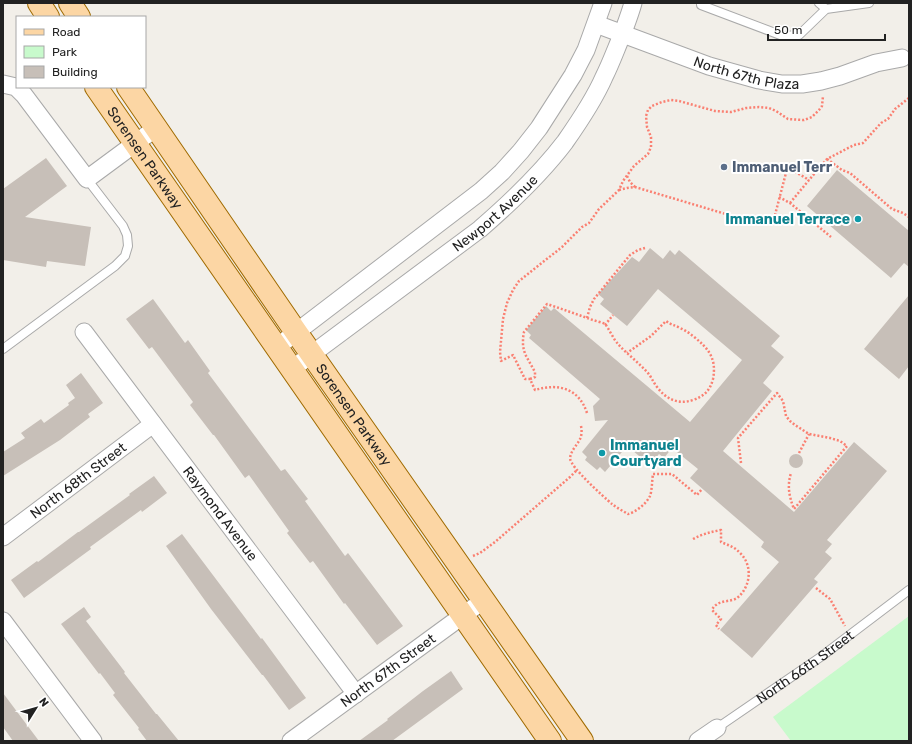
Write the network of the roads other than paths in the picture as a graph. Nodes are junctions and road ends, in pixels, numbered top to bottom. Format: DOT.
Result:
graph roads {
  1 [pos="39,3"];
  2 [pos="70,3"];
  3 [pos="603,3"];
  4 [pos="633,3"];
  5 [pos="701,3"];
  6 [pos="819,3"];
  7 [pos="869,3"];
  8 [pos="826,9"];
  9 [pos="47,16"];
  10 [pos="78,16"];
  11 [pos="596,24"];
  12 [pos="622,34"];
  13 [pos="902,58"];
  14 [pos="3,84"];
  15 [pos="16,87"];
  16 [pos="17,88"];
  17 [pos="97,88"];
  18 [pos="129,88"];
  19 [pos="156,128"];
  20 [pos="135,143"];
  21 [pos="87,179"];
  22 [pos="84,332"];
  23 [pos="296,332"];
  24 [pos="277,346"];
  25 [pos="3,350"];
  26 [pos="312,355"];
  27 [pos="292,369"];
  28 [pos="153,424"];
  29 [pos="3,537"];
  30 [pos="909,590"];
  31 [pos="484,600"];
  32 [pos="463,615"];
  33 [pos="3,621"];
  34 [pos="356,694"];
  35 [pos="717,728"];
  36 [pos="93,741"];
  37 [pos="291,741"];
  38 [pos="550,741"];
  39 [pos="582,741"];
  40 [pos="698,741"];
  1 -- 9 [label="main road"];
  2 -- 10 [label="main road"];
  3 -- 11 [label="street, Newport Avenue"];
  4 -- 12 [label="street, Newport Avenue"];
  5 -- 8 [label="lane"];
  6 -- 8 [label="lane"];
  7 -- 8 [label="lane"];
  11 -- 12 [label="street, North 67th Plaza"];
  11 -- 23 [label="street, Newport Avenue"];
  12 -- 13 [label="street, North 67th Plaza"];
  12 -- 26 [label="street, Newport Avenue"];
  14 -- 15 [label="street"];
  16 -- 21 [label="street"];
  17 -- 20 [label="main road, Sorensen Parkway"];
  18 -- 19 [label="main road, Sorensen Parkway"];
  19 -- 20 [label="street"];
  19 -- 23 [label="main road, Sorensen Parkway"];
  20 -- 21 [label="street"];
  20 -- 24 [label="main road, Sorensen Parkway"];
  21 -- 25 [label="lane"];
  22 -- 28 [label="street, Raymond Avenue"];
  23 -- 24 [label="street, Newport Avenue"];
  23 -- 26 [label="main road, Sorensen Parkway"];
  24 -- 27 [label="main road, Sorensen Parkway"];
  26 -- 27 [label="street, Newport Avenue"];
  26 -- 31 [label="main road, Sorensen Parkway"];
  27 -- 32 [label="main road, Sorensen Parkway"];
  28 -- 29 [label="street, North 68th Street"];
  28 -- 34 [label="street, Raymond Avenue"];
  30 -- 35 [label="lane, North 66th Street"];
  31 -- 32 [label="street, North 67th Street"];
  31 -- 39 [label="main road, Sorensen Parkway"];
  32 -- 34 [label="street, North 67th Street"];
  32 -- 38 [label="main road, Sorensen Parkway"];
  33 -- 36 [label="street"];
  34 -- 37 [label="street, North 67th Street"];
  35 -- 40 [label="street, North 66th Street"];
}
